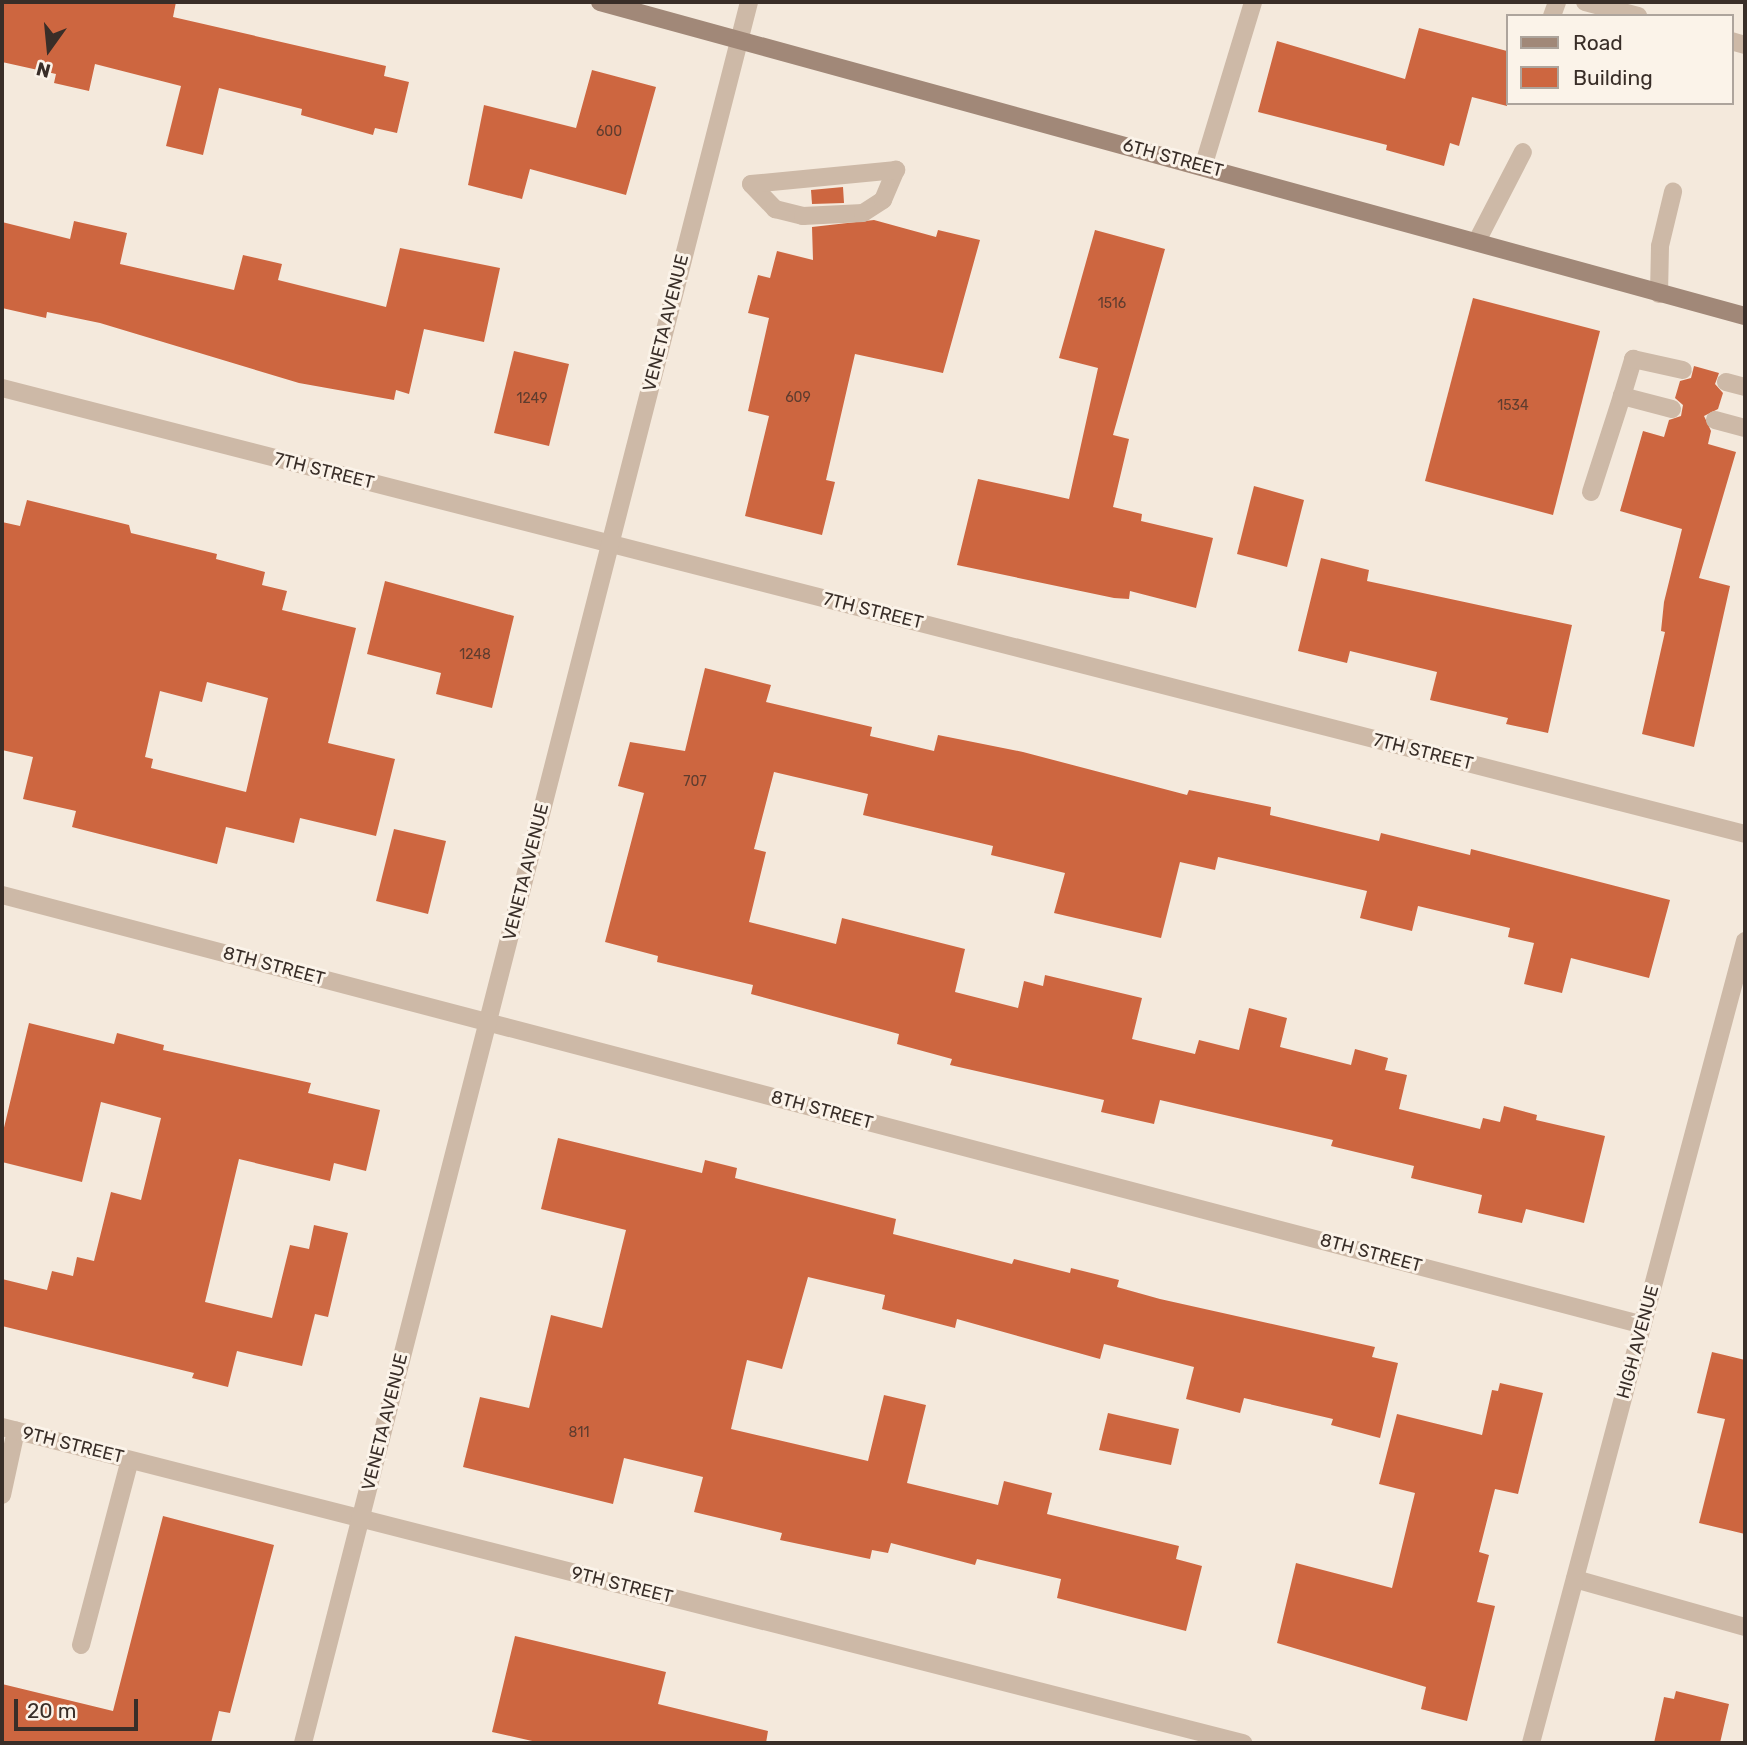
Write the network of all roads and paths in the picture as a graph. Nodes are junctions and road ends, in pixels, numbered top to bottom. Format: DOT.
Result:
graph roads {
  1 [pos="600,2"];
  2 [pos="749,2"];
  3 [pos="1253,2"];
  4 [pos="1586,2"];
  5 [pos="1631,14"];
  6 [pos="739,39"];
  7 [pos="1523,152"];
  8 [pos="1203,167"];
  9 [pos="751,184"];
  10 [pos="1673,192"];
  11 [pos="1477,241"];
  12 [pos="1659,294"];
  13 [pos="1745,316"];
  14 [pos="1683,370"];
  15 [pos="1726,382"];
  16 [pos="1745,387"];
  17 [pos="2,388"];
  18 [pos="1622,396"];
  19 [pos="1672,409"];
  20 [pos="1715,419"];
  21 [pos="1745,428"];
  22 [pos="1591,492"];
  23 [pos="610,544"];
  24 [pos="1745,834"];
  25 [pos="2,895"];
  26 [pos="1745,941"];
  27 [pos="1740,983"];
  28 [pos="487,1022"];
  29 [pos="1643,1325"];
  30 [pos="9,1429"];
  31 [pos="130,1460"];
  32 [pos="2,1495"];
  33 [pos="360,1518"];
  34 [pos="1575,1579"];
  35 [pos="1745,1627"];
  36 [pos="81,1645"];
  37 [pos="303,1743"];
  38 [pos="1243,1743"];
  39 [pos="1531,1743"];
  1 -- 6 [label="main road, 6TH STREET"];
  2 -- 6 [label="street, VENETA AVENUE"];
  3 -- 8 [label="street"];
  4 -- 5 [label="street"];
  6 -- 8 [label="main road, 6TH STREET"];
  6 -- 23 [label="street, VENETA AVENUE"];
  7 -- 11 [label="street"];
  8 -- 11 [label="main road, 6TH STREET"];
  9 -- 9 [label="street"];
  10 -- 12 [label="street"];
  11 -- 12 [label="main road, 6TH STREET"];
  12 -- 13 [label="main road, 6TH STREET"];
  14 -- 18 [label="street"];
  15 -- 16 [label="street"];
  17 -- 23 [label="street, 7TH STREET"];
  18 -- 19 [label="street"];
  18 -- 22 [label="street"];
  20 -- 21 [label="street"];
  23 -- 24 [label="street, 7TH STREET"];
  23 -- 28 [label="street, VENETA AVENUE"];
  25 -- 28 [label="street, 8TH STREET"];
  26 -- 27 [label="street, HIGH AVENUE"];
  27 -- 29 [label="street, HIGH AVENUE"];
  28 -- 29 [label="street, 8TH STREET"];
  28 -- 33 [label="street, VENETA AVENUE"];
  29 -- 34 [label="street, HIGH AVENUE"];
  30 -- 31 [label="street, 9TH STREET"];
  30 -- 32 [label="street"];
  31 -- 33 [label="street, 9TH STREET"];
  31 -- 36 [label="street"];
  33 -- 37 [label="street, VENETA AVENUE"];
  33 -- 38 [label="street, 9TH STREET"];
  34 -- 35 [label="street"];
  34 -- 39 [label="street, HIGH AVENUE"];
}
